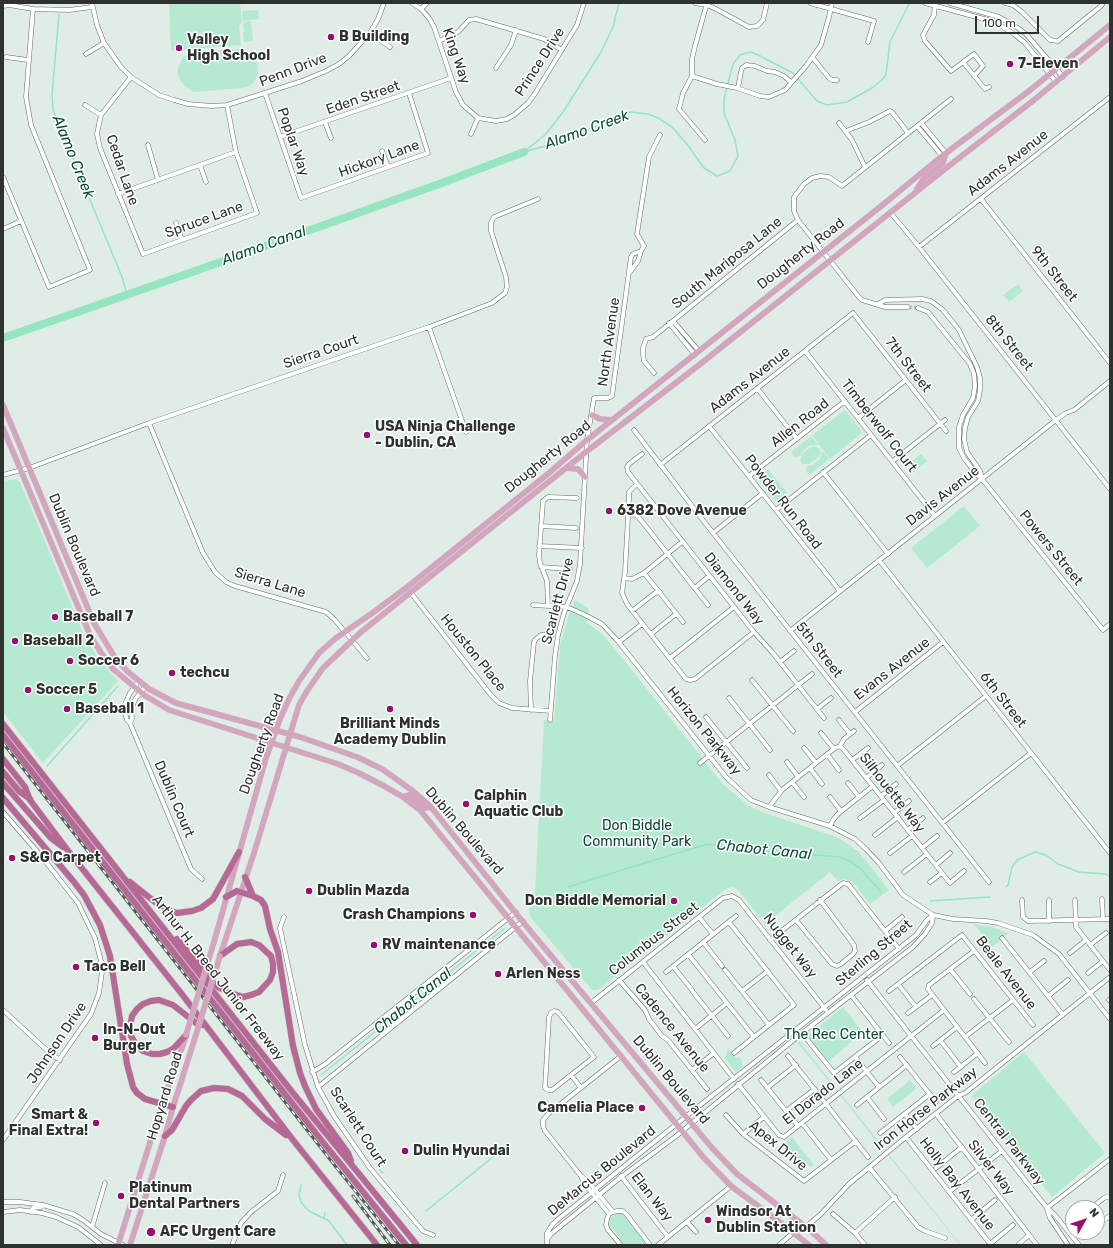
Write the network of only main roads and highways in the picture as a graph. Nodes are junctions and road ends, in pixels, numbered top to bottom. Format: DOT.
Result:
graph roads {
  1 [pos="1110,25"];
  2 [pos="1110,36"];
  3 [pos="944,154"];
  4 [pos="916,191"];
  5 [pos="3,405"];
  6 [pos="592,415"];
  7 [pos="612,420"];
  8 [pos="3,428"];
  9 [pos="567,468"];
  10 [pos="585,477"];
  11 [pos="464,541"];
  12 [pos="446,565"];
  13 [pos="70,587"];
  14 [pos="400,592"];
  15 [pos="90,613"];
  16 [pos="387,613"];
  17 [pos="3,724"];
  18 [pos="276,731"];
  19 [pos="289,734"];
  20 [pos="3,735"];
  21 [pos="272,744"];
  22 [pos="285,748"];
  23 [pos="3,759"];
  24 [pos="3,772"];
  25 [pos="3,783"];
  26 [pos="403,797"];
  27 [pos="5,800"];
  28 [pos="30,800"];
  29 [pos="432,807"];
  30 [pos="69,852"];
  31 [pos="239,852"];
  32 [pos="245,877"];
  33 [pos="125,878"];
  34 [pos="241,892"];
  35 [pos="253,896"];
  36 [pos="226,897"];
  37 [pos="143,901"];
  38 [pos="221,954"];
  39 [pos="206,1026"];
  40 [pos="186,1035"];
  41 [pos="162,1104"];
  42 [pos="173,1107"];
  43 [pos="165,1136"];
  44 [pos="293,1140"];
  45 [pos="354,1168"];
  46 [pos="120,1244"];
  47 [pos="130,1245"];
  48 [pos="377,1245"];
  49 [pos="406,1245"];
  50 [pos="417,1245"];
  51 [pos="809,1245"];
  52 [pos="826,1245"];
  1 -- 3 [label="main road, Dougherty Road"];
  2 -- 4 [label="main road, Dougherty Road"];
  3 -- 4 [label="main road"];
  3 -- 7 [label="main road, Dougherty Road"];
  4 -- 9 [label="main road, Dougherty Road"];
  5 -- 15 [label="main road, Dublin Boulevard"];
  6 -- 7 [label="main road"];
  7 -- 11 [label="main road, Dougherty Road"];
  8 -- 13 [label="main road, Dublin Boulevard"];
  9 -- 10 [label="main road"];
  9 -- 12 [label="main road, Dougherty Road"];
  11 -- 12 [label="main road"];
  11 -- 14 [label="main road, Dougherty Road"];
  12 -- 16 [label="main road, Dougherty Road"];
  13 -- 15 [label="main road"];
  13 -- 21 [label="main road, Dublin Boulevard"];
  14 -- 16 [label="main road"];
  14 -- 18 [label="main road, Dougherty Road"];
  15 -- 18 [label="main road, Dublin Boulevard"];
  16 -- 19 [label="main road, Dougherty Road"];
  17 -- 33 [label="highway, Arthur H. Breed Junior Freeway"];
  18 -- 19 [label="main road, Dublin Boulevard"];
  18 -- 21 [label="main road, Dougherty Road"];
  19 -- 22 [label="main road, Dougherty Road"];
  19 -- 29 [label="main road, Dublin Boulevard"];
  20 -- 49 [label="highway"];
  21 -- 22 [label="main road, Dublin Boulevard"];
  21 -- 31 [label="main road, Dougherty Road"];
  22 -- 26 [label="main road, Dublin Boulevard"];
  22 -- 32 [label="main road, Dougherty Road"];
  23 -- 28 [label="highway"];
  24 -- 28 [label="highway"];
  25 -- 30 [label="highway"];
  26 -- 29 [label="main road"];
  26 -- 51 [label="main road, Dublin Boulevard"];
  27 -- 41 [label="highway"];
  28 -- 30 [label="highway"];
  29 -- 52 [label="main road, Dublin Boulevard"];
  30 -- 39 [label="highway"];
  31 -- 33 [label="highway"];
  31 -- 36 [label="main road, Dougherty Road"];
  32 -- 34 [label="main road, Dougherty Road"];
  32 -- 35 [label="highway"];
  33 -- 37 [label="highway, Arthur H. Breed Junior Freeway"];
  34 -- 35 [label="highway"];
  34 -- 36 [label="highway"];
  34 -- 38 [label="main road, Dougherty Road"];
  35 -- 45 [label="highway"];
  36 -- 40 [label="main road, Dougherty Road, bridge"];
  37 -- 38 [label="highway"];
  37 -- 45 [label="highway, Arthur H. Breed Junior Freeway"];
  38 -- 42 [label="main road, Hopyard Road, bridge"];
  39 -- 40 [label="highway"];
  39 -- 44 [label="highway"];
  40 -- 41 [label="main road, Hopyard Road"];
  41 -- 42 [label="highway"];
  41 -- 46 [label="main road, Hopyard Road"];
  42 -- 43 [label="main road, Hopyard Road"];
  43 -- 44 [label="highway"];
  43 -- 47 [label="main road, Hopyard Road"];
  44 -- 48 [label="highway"];
  45 -- 50 [label="highway, Arthur H. Breed Junior Freeway"];
}
